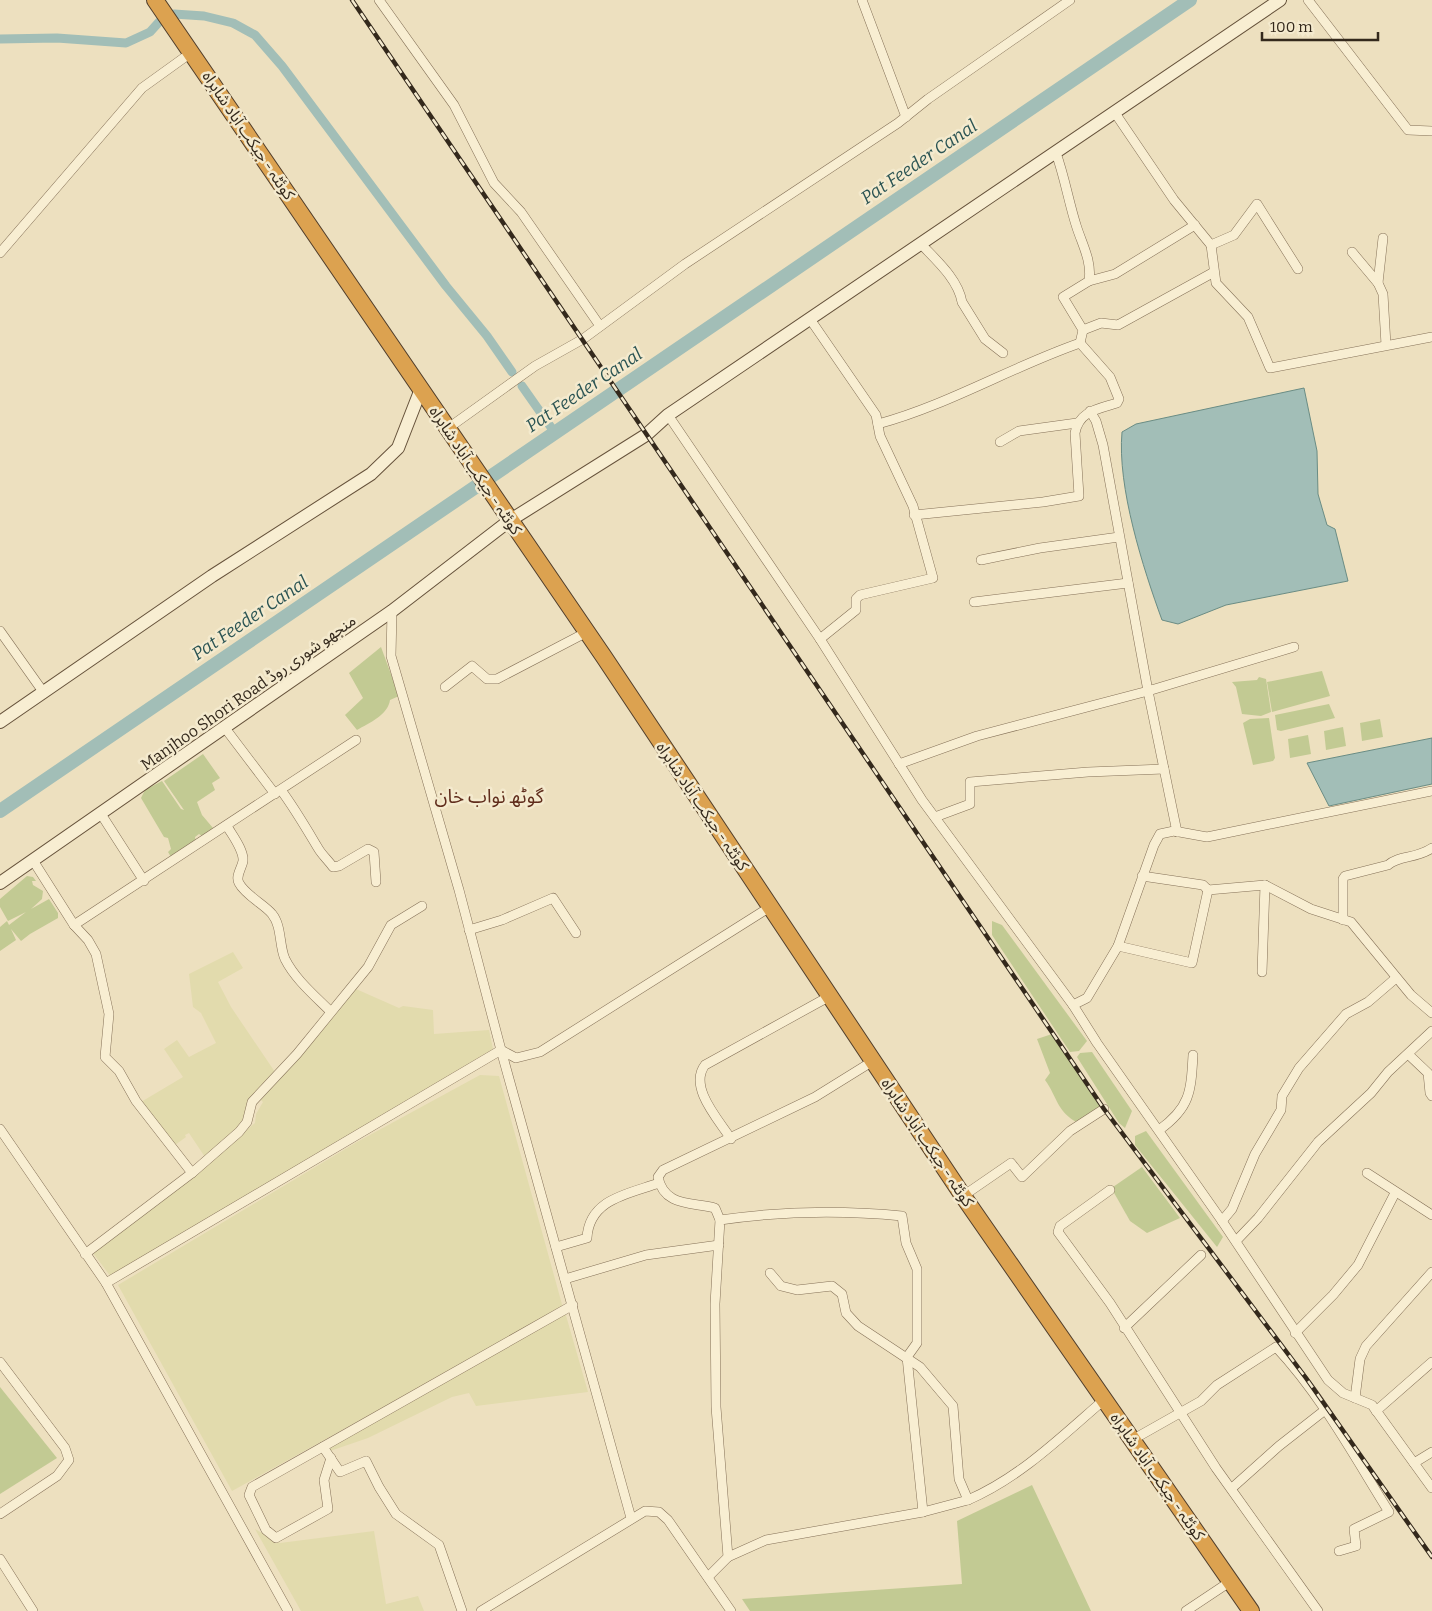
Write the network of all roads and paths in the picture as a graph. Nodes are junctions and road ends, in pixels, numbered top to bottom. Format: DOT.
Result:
graph roads {
  1 [pos="155,0"];
  2 [pos="379,0"];
  3 [pos="862,0"];
  4 [pos="1070,0"];
  5 [pos="1280,0"];
  6 [pos="1308,0"];
  7 [pos="1056,4"];
  8 [pos="192,52"];
  9 [pos="1115,113"];
  10 [pos="906,117"];
  11 [pos="1432,131"];
  12 [pos="1056,153"];
  13 [pos="1195,225"];
  14 [pos="1383,238"];
  15 [pos="921,244"];
  16 [pos="1211,245"];
  17 [pos="1352,252"];
  18 [pos="0,253"];
  19 [pos="1298,269"];
  20 [pos="1214,272"];
  21 [pos="1090,281"];
  22 [pos="1378,284"];
  23 [pos="810,319"];
  24 [pos="600,326"];
  25 [pos="1084,330"];
  26 [pos="1432,337"];
  27 [pos="1080,344"];
  28 [pos="1386,345"];
  29 [pos="1003,353"];
  30 [pos="421,389"];
  31 [pos="1090,411"];
  32 [pos="668,415"];
  33 [pos="878,424"];
  34 [pos="1077,424"];
  35 [pos="447,429"];
  36 [pos="1000,442"];
  37 [pos="914,516"];
  38 [pos="510,521"];
  39 [pos="1119,537"];
  40 [pos="981,560"];
  41 [pos="1128,583"];
  42 [pos="974,602"];
  43 [pos="392,611"];
  44 [pos="0,631"];
  45 [pos="587,632"];
  46 [pos="820,639"];
  47 [pos="1294,647"];
  48 [pos="445,687"];
  49 [pos="1148,691"];
  50 [pos="44,692"];
  51 [pos="0,722"];
  52 [pos="225,728"];
  53 [pos="356,740"];
  54 [pos="899,764"];
  55 [pos="1164,769"];
  56 [pos="1432,790"];
  57 [pos="278,792"];
  58 [pos="101,814"];
  59 [pos="936,817"];
  60 [pos="227,826"];
  61 [pos="1177,832"];
  62 [pos="1432,848"];
  63 [pos="34,862"];
  64 [pos="1142,876"];
  65 [pos="144,881"];
  66 [pos="376,882"];
  67 [pos="0,883"];
  68 [pos="1265,885"];
  69 [pos="1208,890"];
  70 [pos="422,906"];
  71 [pos="770,907"];
  72 [pos="1343,920"];
  73 [pos="74,925"];
  74 [pos="469,930"];
  75 [pos="576,933"];
  76 [pos="1118,946"];
  77 [pos="1262,972"];
  78 [pos="1396,978"];
  79 [pos="830,996"];
  80 [pos="1073,1005"];
  81 [pos="330,1011"];
  82 [pos="1432,1013"];
  83 [pos="1432,1032"];
  84 [pos="501,1050"];
  85 [pos="1408,1054"];
  86 [pos="1193,1055"];
  87 [pos="873,1060"];
  88 [pos="1432,1096"];
  89 [pos="1104,1109"];
  90 [pos="0,1129"];
  91 [pos="1158,1130"];
  92 [pos="731,1139"];
  93 [pos="192,1173"];
  94 [pos="1366,1173"];
  95 [pos="659,1183"];
  96 [pos="1110,1190"];
  97 [pos="1395,1193"];
  98 [pos="963,1196"];
  99 [pos="1432,1215"];
  100 [pos="720,1220"];
  101 [pos="1222,1220"];
  102 [pos="1236,1241"];
  103 [pos="719,1245"];
  104 [pos="556,1247"];
  105 [pos="85,1254"];
  106 [pos="1201,1255"];
  107 [pos="1432,1272"];
  108 [pos="770,1273"];
  109 [pos="565,1279"];
  110 [pos="106,1283"];
  111 [pos="573,1305"];
  112 [pos="1124,1328"];
  113 [pos="1295,1333"];
  114 [pos="907,1357"];
  115 [pos="0,1362"];
  116 [pos="1432,1362"];
  117 [pos="1356,1398"];
  118 [pos="1105,1399"];
  119 [pos="1325,1410"];
  120 [pos="1376,1411"];
  121 [pos="1180,1412"];
  122 [pos="1132,1440"];
  123 [pos="323,1446"];
  124 [pos="1432,1452"];
  125 [pos="331,1458"];
  126 [pos="1414,1464"];
  127 [pos="1232,1488"];
  128 [pos="1432,1488"];
  129 [pos="968,1500"];
  130 [pos="923,1512"];
  131 [pos="0,1514"];
  132 [pos="631,1518"];
  133 [pos="1339,1551"];
  134 [pos="728,1557"];
  135 [pos="0,1560"];
  136 [pos="708,1577"];
  137 [pos="1231,1581"];
  138 [pos="33,1611"];
  139 [pos="288,1611"];
  140 [pos="462,1611"];
  141 [pos="481,1611"];
  142 [pos="732,1611"];
  143 [pos="1186,1611"];
  144 [pos="1251,1611"];
  145 [pos="1318,1611"];
  1 -- 8 [label="highway, کوئٹہ - جیکب آباد شاہراہ"];
  2 -- 24 [label="street"];
  3 -- 10 [label="street"];
  4 -- 7 [label="street"];
  5 -- 9 [label="street, Manjhoo Shori Road منجھو شوری روڈ"];
  6 -- 11 [label="street"];
  7 -- 10 [label="street"];
  8 -- 18 [label="street"];
  8 -- 30 [label="highway, کوئٹہ - جیکب آباد شاہراہ"];
  9 -- 12 [label="street, Manjhoo Shori Road منجھو شوری روڈ"];
  9 -- 13 [label="street"];
  10 -- 24 [label="street"];
  12 -- 15 [label="street, Manjhoo Shori Road منجھو شوری روڈ"];
  12 -- 21 [label="street"];
  13 -- 16 [label="street"];
  13 -- 21 [label="street"];
  14 -- 22 [label="street"];
  15 -- 23 [label="street, Manjhoo Shori Road منجھو شوری روڈ"];
  15 -- 29 [label="street"];
  16 -- 19 [label="street"];
  16 -- 20 [label="street"];
  17 -- 22 [label="street"];
  20 -- 25 [label="street"];
  20 -- 28 [label="street"];
  21 -- 25 [label="street"];
  22 -- 28 [label="street"];
  23 -- 32 [label="street, Manjhoo Shori Road منجھو شوری روڈ"];
  23 -- 33 [label="street"];
  24 -- 35 [label="street"];
  25 -- 27 [label="street"];
  26 -- 28 [label="street"];
  27 -- 31 [label="street"];
  27 -- 33 [label="street"];
  30 -- 35 [label="highway, کوئٹہ - جیکب آباد شاہراہ"];
  30 -- 50 [label="street"];
  31 -- 34 [label="street"];
  31 -- 39 [label="street"];
  32 -- 38 [label="street, Manjhoo Shori Road منجھو شوری روڈ"];
  32 -- 46 [label="street"];
  33 -- 37 [label="street"];
  34 -- 36 [label="street"];
  34 -- 37 [label="street"];
  35 -- 38 [label="highway, کوئٹہ - جیکب آباد شاہراہ"];
  37 -- 46 [label="street"];
  38 -- 43 [label="street, Manjhoo Shori Road منجھو شوری روڈ"];
  38 -- 45 [label="highway, کوئٹہ - جیکب آباد شاہراہ"];
  39 -- 40 [label="street"];
  39 -- 41 [label="street"];
  41 -- 42 [label="street"];
  41 -- 49 [label="street"];
  43 -- 52 [label="street, Manjhoo Shori Road منجھو شوری روڈ"];
  43 -- 74 [label="street"];
  44 -- 50 [label="street"];
  45 -- 48 [label="street"];
  45 -- 71 [label="highway, کوئٹہ - جیکب آباد شاہراہ"];
  46 -- 54 [label="street"];
  47 -- 49 [label="street"];
  49 -- 54 [label="street"];
  49 -- 55 [label="street"];
  50 -- 51 [label="street"];
  52 -- 57 [label="street"];
  52 -- 58 [label="street, Manjhoo Shori Road منجھو شوری روڈ"];
  53 -- 57 [label="street"];
  54 -- 59 [label="street"];
  55 -- 59 [label="street"];
  55 -- 61 [label="street"];
  56 -- 61 [label="street"];
  57 -- 60 [label="street"];
  57 -- 66 [label="street"];
  58 -- 63 [label="street, Manjhoo Shori Road منجھو شوری روڈ"];
  58 -- 65 [label="street"];
  59 -- 80 [label="street"];
  60 -- 65 [label="street"];
  60 -- 81 [label="street"];
  61 -- 64 [label="street"];
  62 -- 72 [label="street"];
  63 -- 67 [label="street, Manjhoo Shori Road منجھو شوری روڈ"];
  63 -- 73 [label="street"];
  64 -- 69 [label="street"];
  64 -- 76 [label="street"];
  65 -- 73 [label="street"];
  68 -- 69 [label="street"];
  68 -- 72 [label="street"];
  68 -- 77 [label="street"];
  69 -- 76 [label="street"];
  70 -- 81 [label="street"];
  71 -- 79 [label="highway, کوئٹہ - جیکب آباد شاہراہ"];
  71 -- 84 [label="street"];
  72 -- 78 [label="street"];
  73 -- 93 [label="street"];
  74 -- 75 [label="street"];
  74 -- 84 [label="street"];
  76 -- 80 [label="street"];
  78 -- 82 [label="street"];
  78 -- 101 [label="street"];
  79 -- 87 [label="highway, کوئٹہ - جیکب آباد شاہراہ"];
  79 -- 92 [label="street"];
  80 -- 91 [label="street"];
  81 -- 93 [label="street"];
  83 -- 85 [label="street"];
  84 -- 104 [label="street"];
  84 -- 110 [label="street"];
  85 -- 88 [label="street"];
  85 -- 102 [label="street"];
  86 -- 91 [label="street"];
  87 -- 92 [label="street"];
  87 -- 98 [label="highway, کوئٹہ - جیکب آباد شاہراہ"];
  89 -- 98 [label="street"];
  90 -- 105 [label="street"];
  91 -- 101 [label="street"];
  92 -- 95 [label="street"];
  93 -- 105 [label="street"];
  94 -- 97 [label="street"];
  95 -- 100 [label="street"];
  95 -- 104 [label="street"];
  96 -- 112 [label="street"];
  97 -- 99 [label="street"];
  97 -- 113 [label="street"];
  98 -- 118 [label="highway, کوئٹہ - جیکب آباد شاہراہ"];
  100 -- 103 [label="street"];
  100 -- 114 [label="street"];
  101 -- 102 [label="street"];
  102 -- 113 [label="street"];
  103 -- 109 [label="street"];
  103 -- 134 [label="street"];
  104 -- 109 [label="street"];
  105 -- 110 [label="street"];
  106 -- 112 [label="street"];
  107 -- 117 [label="street"];
  108 -- 114 [label="street"];
  109 -- 111 [label="street"];
  110 -- 139 [label="street"];
  111 -- 123 [label="street"];
  111 -- 132 [label="street"];
  112 -- 121 [label="street"];
  113 -- 117 [label="street"];
  114 -- 129 [label="street"];
  114 -- 130 [label="street"];
  115 -- 131 [label="street"];
  116 -- 120 [label="street"];
  117 -- 120 [label="street"];
  118 -- 122 [label="highway, کوئٹہ - جیکب آباد شاہراہ"];
  118 -- 129 [label="street"];
  119 -- 121 [label="street"];
  119 -- 127 [label="street"];
  119 -- 133 [label="street"];
  120 -- 126 [label="street"];
  121 -- 122 [label="street"];
  121 -- 127 [label="street"];
  122 -- 137 [label="highway, کوئٹہ - جیکب آباد شاہراہ"];
  123 -- 125 [label="street"];
  123 -- 125 [label="street"];
  124 -- 126 [label="street"];
  125 -- 140 [label="street"];
  126 -- 128 [label="street"];
  127 -- 145 [label="street"];
  129 -- 130 [label="street"];
  130 -- 134 [label="street"];
  132 -- 136 [label="street"];
  132 -- 141 [label="street"];
  134 -- 136 [label="street"];
  135 -- 138 [label="street"];
  136 -- 142 [label="street"];
  137 -- 143 [label="street"];
  137 -- 144 [label="highway, کوئٹہ - جیکب آباد شاہراہ"];
}
